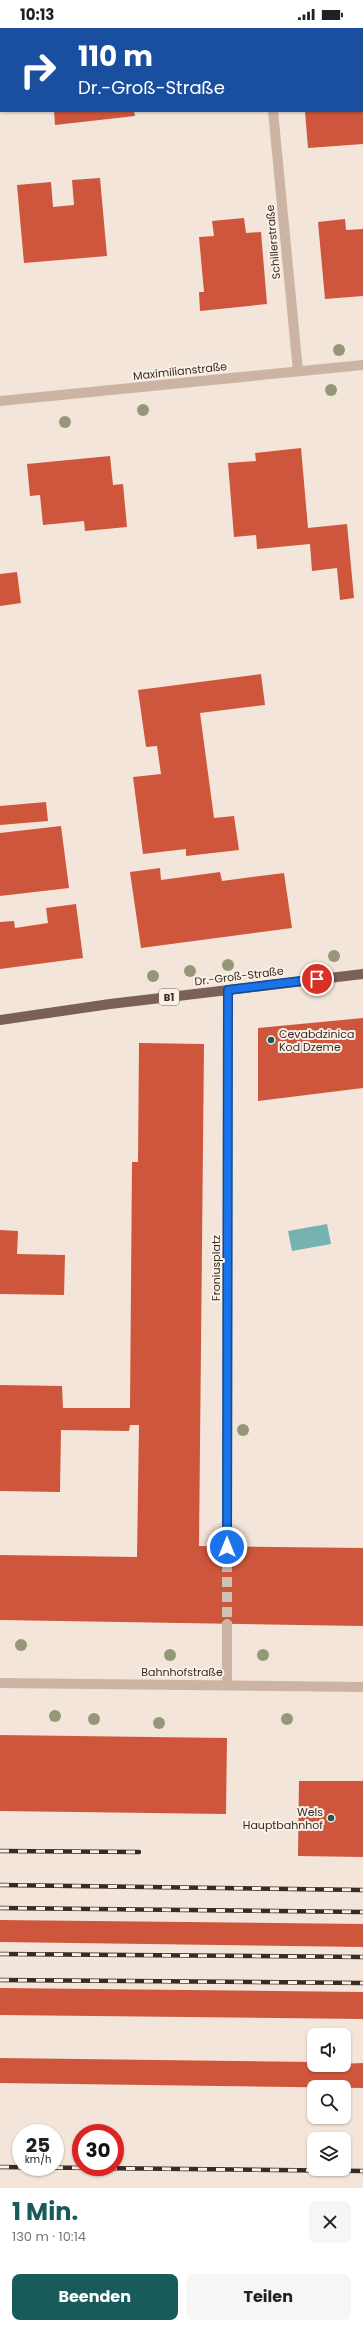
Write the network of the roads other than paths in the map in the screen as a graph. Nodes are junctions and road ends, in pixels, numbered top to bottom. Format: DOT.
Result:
graph roads {
  1 [pos="273,112"];
  2 [pos="363,365"];
  3 [pos="298,371"];
  4 [pos="0,401"];
  5 [pos="363,974"];
  6 [pos="228,990"];
  7 [pos="0,1020"];
  8 [pos="227,1547"];
  9 [pos="228,1624"];
  10 [pos="0,1683"];
  11 [pos="227,1685"];
  12 [pos="363,1687"];
  1 -- 3 [label="street, Schillerstraße"];
  2 -- 3 [label="street, Maximilianstraße"];
  3 -- 4 [label="street, Maximilianstraße"];
  5 -- 6 [label="main road, Dr.-Groß-Straße / B1"];
  6 -- 7 [label="main road, Dr.-Groß-Straße / B1"];
  6 -- 8 [label="street, Froniusplatz"];
  9 -- 11 [label="street"];
  10 -- 11 [label="street, Bahnhofstraße"];
  11 -- 12 [label="street, Bahnhofstraße"];
}
